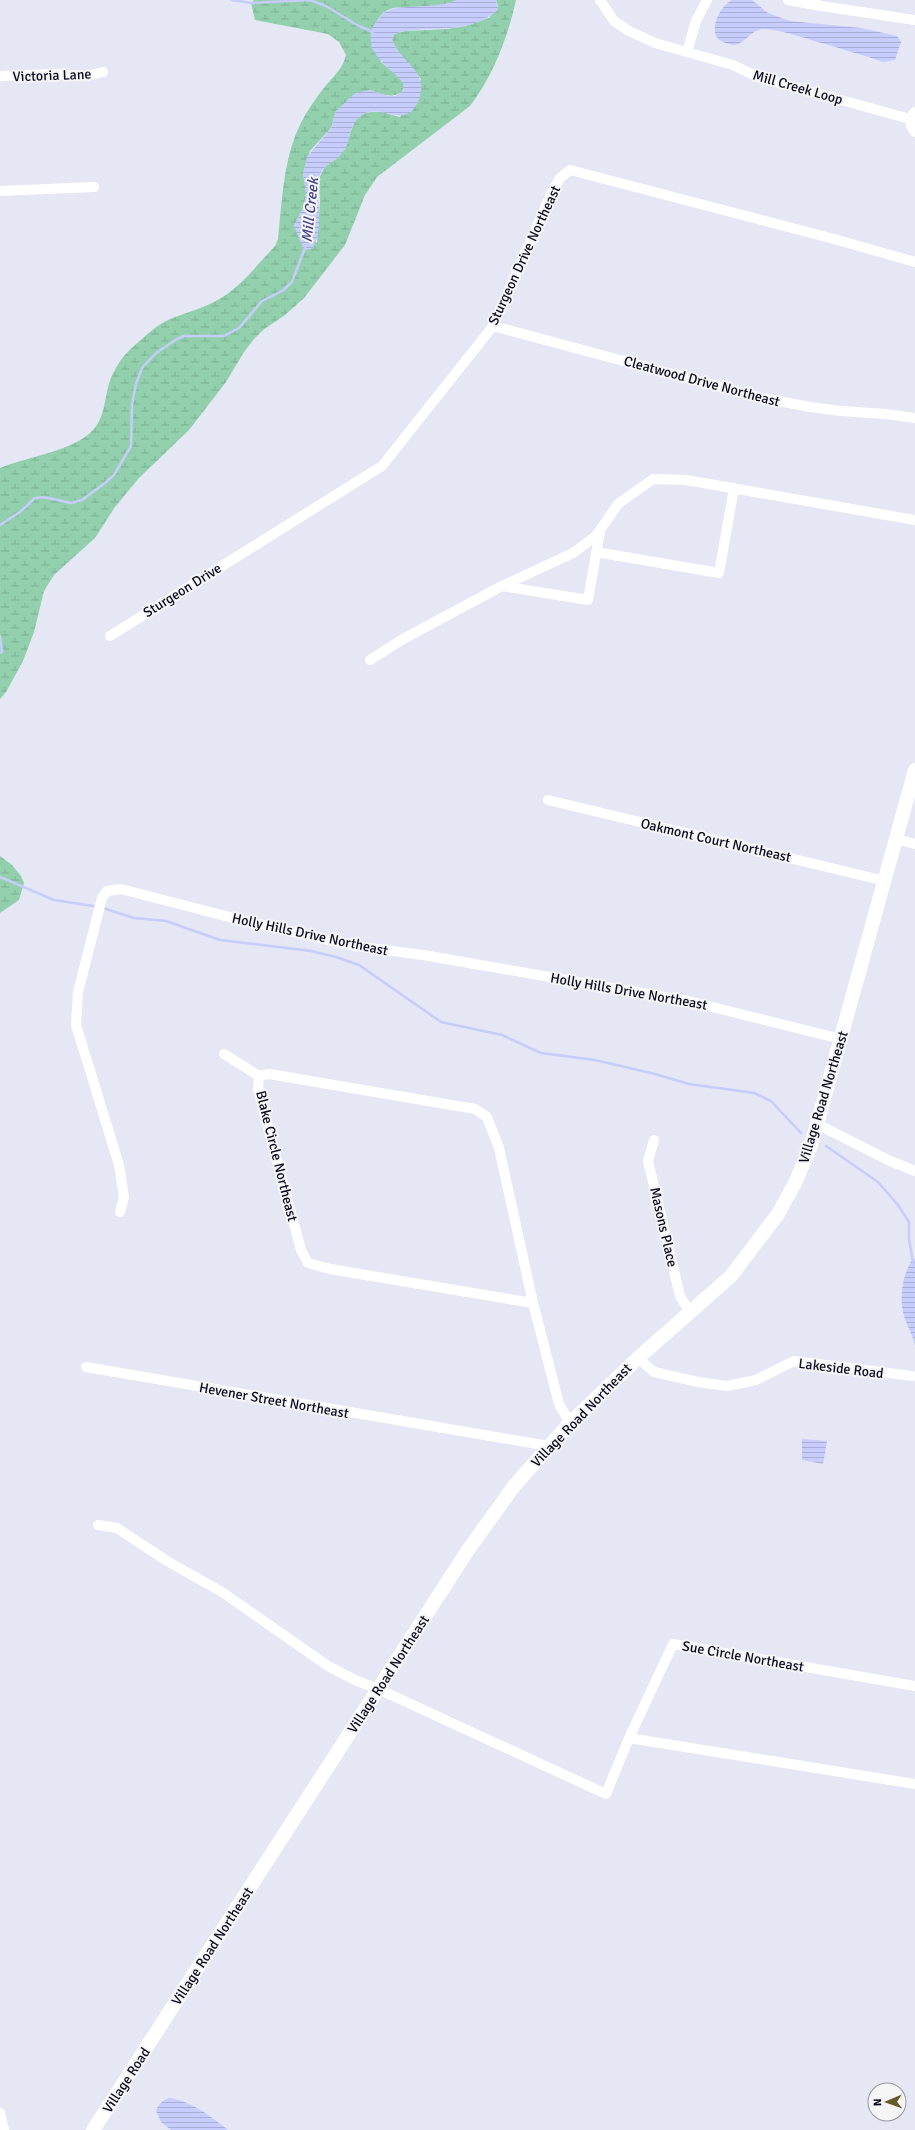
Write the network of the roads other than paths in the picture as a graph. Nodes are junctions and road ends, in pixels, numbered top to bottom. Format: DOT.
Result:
graph roads {
  1 [pos="600,0"];
  2 [pos="707,0"];
  3 [pos="788,0"];
  4 [pos="815,2"];
  5 [pos="915,20"];
  6 [pos="686,52"];
  7 [pos="103,72"];
  8 [pos="0,76"];
  9 [pos="913,116"];
  10 [pos="915,132"];
  11 [pos="94,187"];
  12 [pos="0,191"];
  13 [pos="915,262"];
  14 [pos="493,326"];
  15 [pos="915,418"];
  16 [pos="734,488"];
  17 [pos="915,520"];
  18 [pos="600,531"];
  19 [pos="254,545"];
  20 [pos="596,552"];
  21 [pos="502,586"];
  22 [pos="110,636"];
  23 [pos="370,660"];
  24 [pos="915,770"];
  25 [pos="548,800"];
  26 [pos="895,839"];
  27 [pos="915,844"];
  28 [pos="884,881"];
  29 [pos="841,1039"];
  30 [pos="224,1054"];
  31 [pos="258,1076"];
  32 [pos="817,1124"];
  33 [pos="654,1140"];
  34 [pos="915,1171"];
  35 [pos="120,1212"];
  36 [pos="533,1303"];
  37 [pos="690,1312"];
  38 [pos="638,1358"];
  39 [pos="86,1367"];
  40 [pos="912,1376"];
  41 [pos="570,1423"];
  42 [pos="548,1446"];
  43 [pos="98,1525"];
  44 [pos="915,1686"];
  45 [pos="378,1689"];
  46 [pos="629,1738"];
  47 [pos="915,1784"];
  48 [pos="157,2030"];
  49 [pos="0,2113"];
  50 [pos="4,2130"];
  51 [pos="93,2130"];
  1 -- 6 [label="street, Mill Creek Loop"];
  2 -- 6 [label="street"];
  3 -- 4 [label="street"];
  4 -- 5 [label="street"];
  6 -- 9 [label="street, Mill Creek Loop"];
  7 -- 8 [label="street, Victoria Lane"];
  9 -- 10 [label="street"];
  11 -- 12 [label="street"];
  13 -- 14 [label="street, Sturgeon Drive Northeast"];
  14 -- 15 [label="street, Cleatwood Drive Northeast"];
  14 -- 19 [label="street, Sturgeon Drive Northeast"];
  16 -- 17 [label="street"];
  16 -- 18 [label="street"];
  16 -- 20 [label="street"];
  18 -- 20 [label="street"];
  18 -- 21 [label="street"];
  19 -- 22 [label="street, Sturgeon Drive"];
  20 -- 21 [label="street"];
  21 -- 23 [label="street"];
  24 -- 26 [label="main road, Village Road Northeast"];
  25 -- 28 [label="street, Oakmont Court Northeast"];
  26 -- 27 [label="street"];
  26 -- 28 [label="main road, Village Road Northeast"];
  28 -- 29 [label="main road, Village Road Northeast"];
  29 -- 32 [label="main road, Village Road Northeast"];
  29 -- 35 [label="street, Holly Hills Drive Northeast"];
  30 -- 31 [label="street"];
  31 -- 36 [label="street, Blake Circle Northeast"];
  31 -- 36 [label="street, Blake Circle Northeast"];
  32 -- 34 [label="street"];
  32 -- 37 [label="main road, Village Road Northeast"];
  33 -- 37 [label="street, Masons Place"];
  36 -- 41 [label="street, Blake Circle Northeast"];
  37 -- 38 [label="main road, Village Road Northeast"];
  38 -- 40 [label="street, Lakeside Road"];
  38 -- 41 [label="main road, Village Road Northeast"];
  39 -- 42 [label="street, Hevener Street Northeast"];
  41 -- 42 [label="main road, Village Road Northeast"];
  42 -- 45 [label="main road, Village Road Northeast"];
  43 -- 45 [label="street"];
  44 -- 46 [label="street, Sue Circle Northeast"];
  45 -- 46 [label="street, Sue Circle Northeast"];
  45 -- 48 [label="main road, Village Road Northeast"];
  46 -- 47 [label="street"];
  48 -- 51 [label="main road, Village Road"];
  49 -- 50 [label="street"];
}
